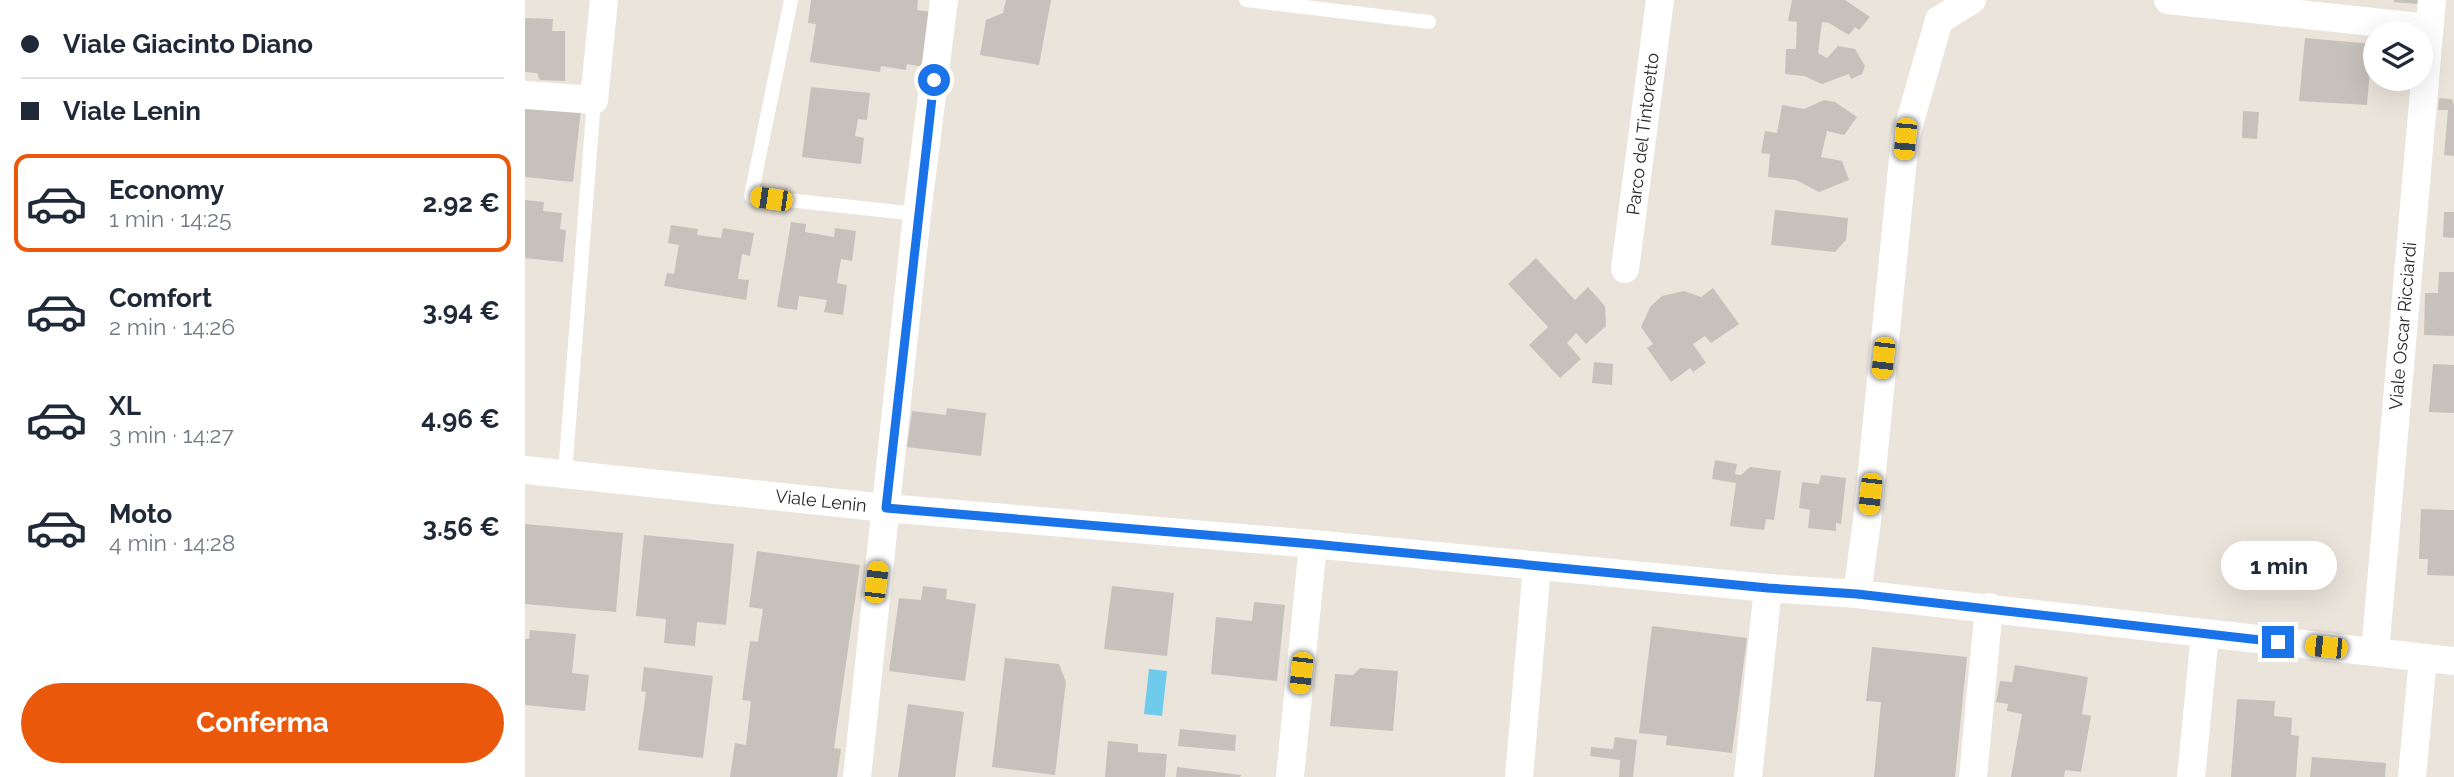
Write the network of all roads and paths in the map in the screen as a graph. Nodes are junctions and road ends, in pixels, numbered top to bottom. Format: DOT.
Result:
graph roads {
  1 [pos="604,0"];
  2 [pos="791,0"];
  3 [pos="944,0"];
  4 [pos="1246,0"];
  5 [pos="1660,0"];
  6 [pos="1972,0"];
  7 [pos="2168,0"];
  8 [pos="2432,0"];
  9 [pos="2364,21"];
  10 [pos="2430,21"];
  11 [pos="1429,22"];
  12 [pos="2424,91"];
  13 [pos="525,95"];
  14 [pos="594,100"];
  15 [pos="917,214"];
  16 [pos="1625,269"];
  17 [pos="525,470"];
  18 [pos="565,473"];
  19 [pos="886,508"];
  20 [pos="1313,544"];
  21 [pos="1537,566"];
  22 [pos="1768,588"];
  23 [pos="1857,594"];
  24 [pos="1989,607"];
  25 [pos="2205,634"];
  26 [pos="2375,652"];
  27 [pos="2423,658"];
  28 [pos="2454,661"];
  29 [pos="857,777"];
  30 [pos="1290,777"];
  31 [pos="1519,777"];
  32 [pos="1748,777"];
  33 [pos="1973,777"];
  34 [pos="2191,777"];
  35 [pos="2412,777"];
  1 -- 14 [label="street"];
  2 -- 15 [label="lane"];
  3 -- 15 [label="street"];
  4 -- 11 [label="lane"];
  5 -- 16 [label="street, Parco del Tintoretto"];
  6 -- 23 [label="street"];
  7 -- 9 [label="street"];
  8 -- 10 [label="street, Viale Oscar Ricciardi"];
  12 -- 26 [label="street, Viale Oscar Ricciardi"];
  13 -- 14 [label="street"];
  14 -- 18 [label="lane"];
  15 -- 19 [label="street"];
  17 -- 18 [label="street, Viale Lenin"];
  18 -- 19 [label="street, Viale Lenin"];
  19 -- 20 [label="street, Viale Lenin"];
  19 -- 29 [label="street"];
  20 -- 21 [label="street, Viale Lenin"];
  20 -- 30 [label="street"];
  21 -- 22 [label="street, Viale Lenin"];
  21 -- 31 [label="street"];
  22 -- 23 [label="street, Viale Lenin"];
  22 -- 32 [label="street"];
  23 -- 24 [label="street, Viale Lenin"];
  24 -- 25 [label="street, Viale Lenin"];
  24 -- 33 [label="street"];
  25 -- 26 [label="street, Viale Lenin"];
  25 -- 34 [label="street"];
  26 -- 27 [label="street, Viale Lenin"];
  27 -- 28 [label="street, Viale Lenin"];
  27 -- 35 [label="street"];
}
